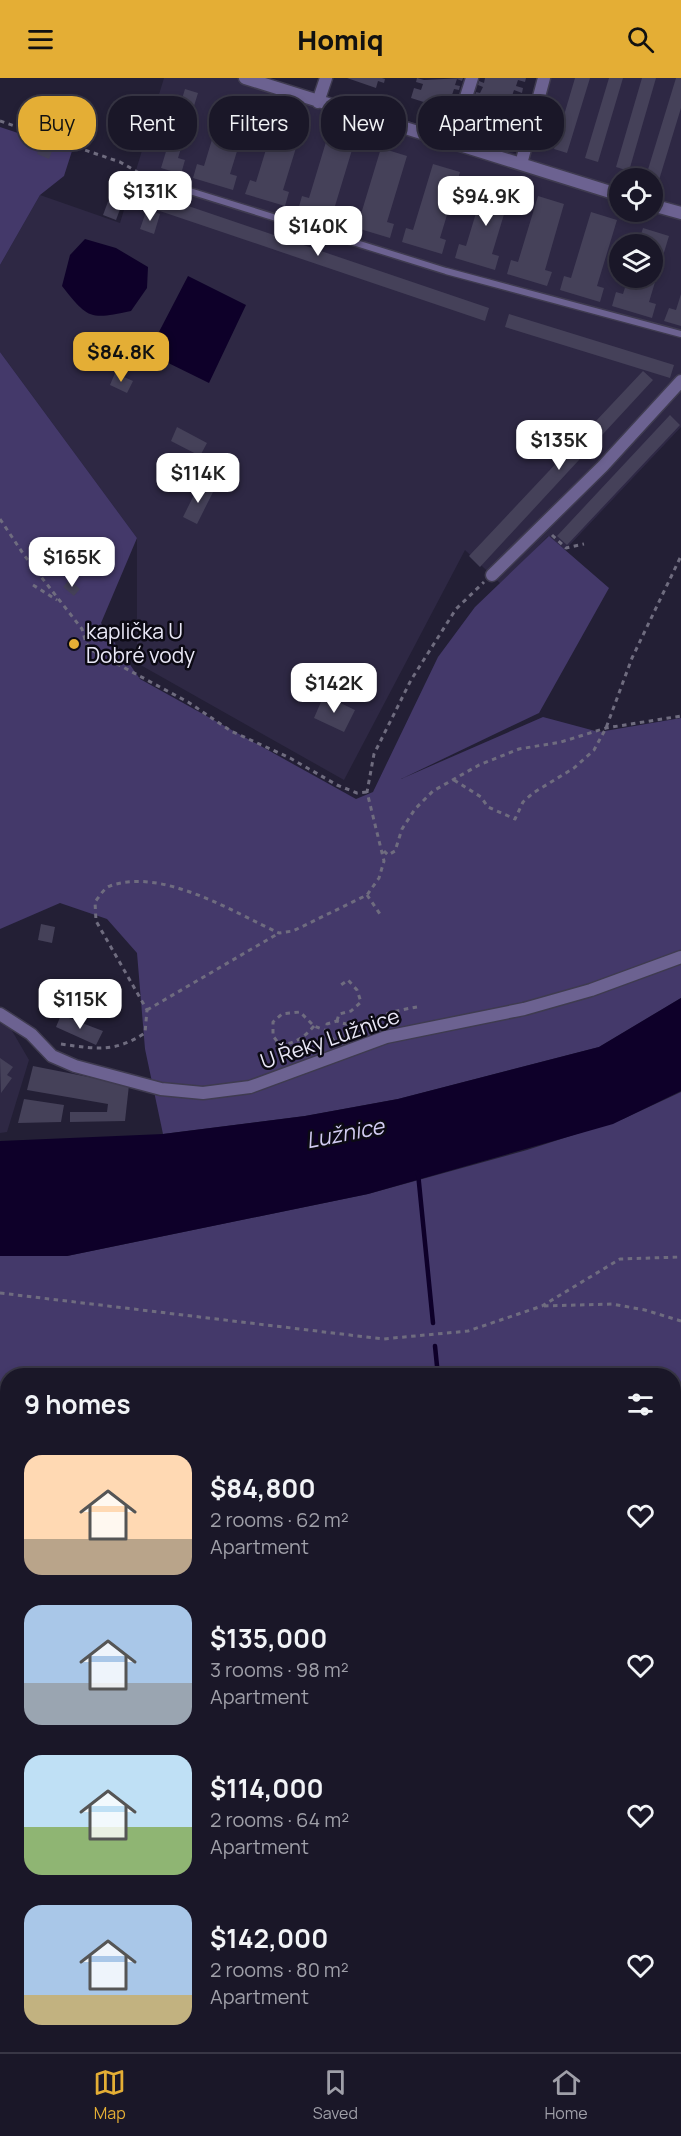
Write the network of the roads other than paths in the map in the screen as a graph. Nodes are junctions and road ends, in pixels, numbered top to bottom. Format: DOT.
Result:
graph roads {
  1 [pos="244,78"];
  2 [pos="326,78"];
  3 [pos="472,78"];
  4 [pos="544,78"];
  5 [pos="467,96"];
  6 [pos="318,102"];
  7 [pos="418,131"];
  8 [pos="480,150"];
  9 [pos="521,164"];
  10 [pos="148,178"];
  11 [pos="609,192"];
  12 [pos="663,208"];
  13 [pos="681,213"];
  14 [pos="681,334"];
  15 [pos="681,381"];
  16 [pos="492,575"];
  17 [pos="681,957"];
  18 [pos="0,1014"];
  1 -- 6 [label="street"];
  2 -- 6 [label="street"];
  3 -- 5 [label="street"];
  4 -- 9 [label="street"];
  6 -- 7 [label="street"];
  8 -- 9 [label="street"];
  9 -- 11 [label="street"];
  10 -- 14 [label="lane"];
  12 -- 13 [label="street"];
  15 -- 16 [label="street"];
  17 -- 18 [label="street, U Řeky Lužnice"];
}
